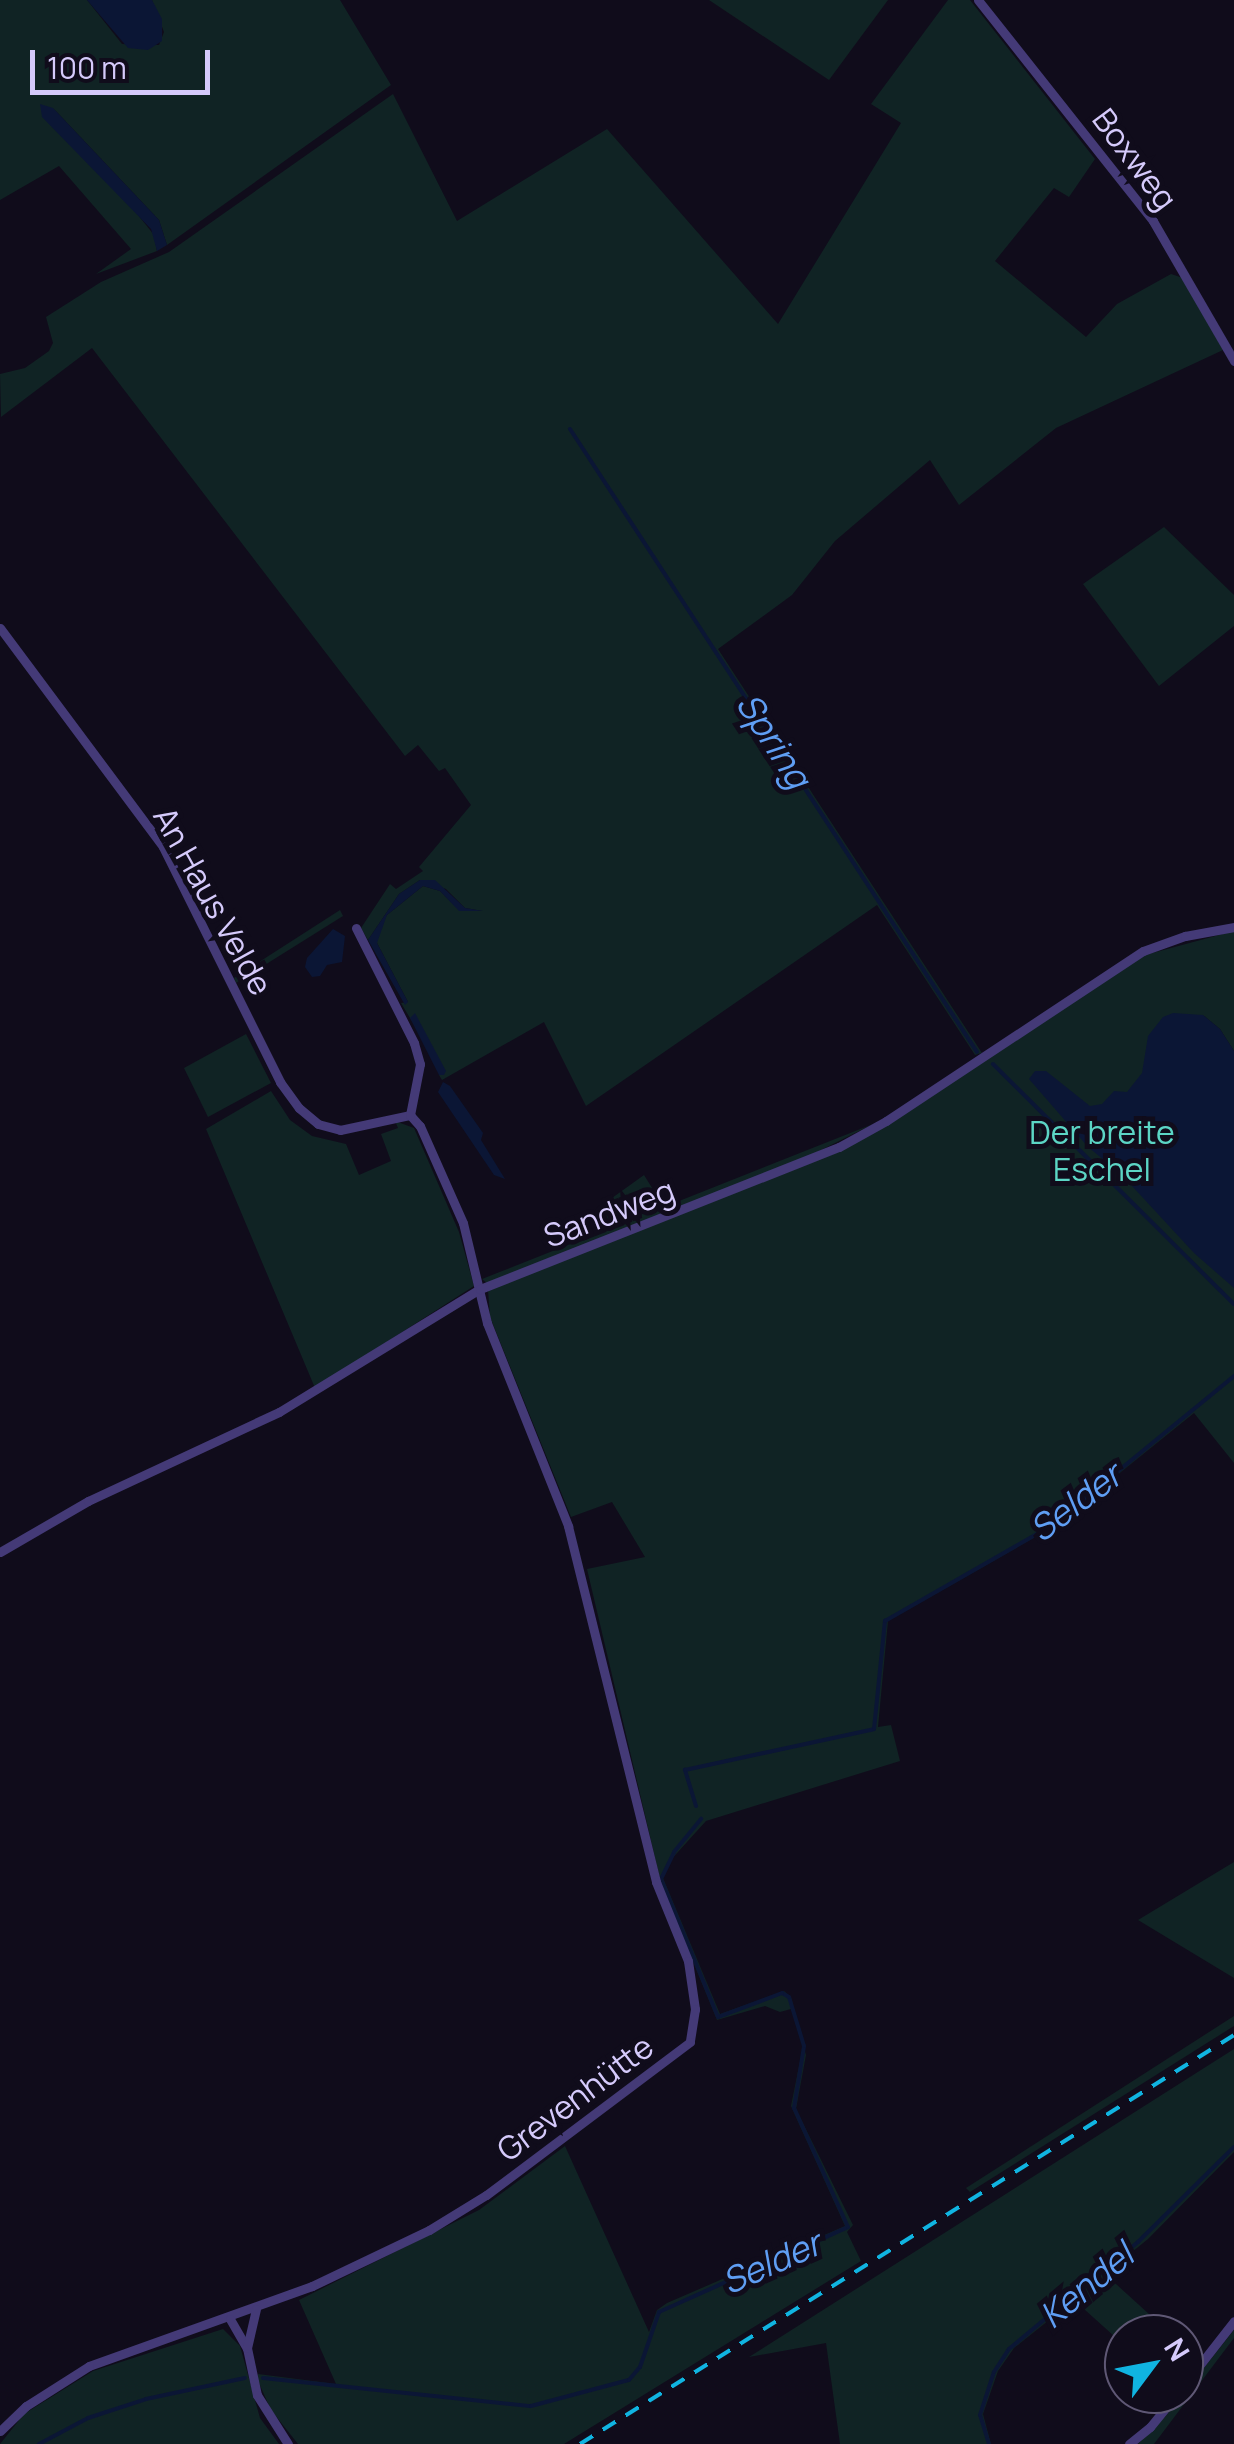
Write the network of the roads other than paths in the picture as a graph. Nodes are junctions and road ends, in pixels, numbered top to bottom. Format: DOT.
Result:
graph roads {
  1 [pos="978,0"];
  2 [pos="1234,361"];
  3 [pos="0,628"];
  4 [pos="1234,927"];
  5 [pos="356,928"];
  6 [pos="410,1114"];
  7 [pos="480,1290"];
  8 [pos="0,1552"];
  9 [pos="256,2309"];
  10 [pos="230,2319"];
  11 [pos="1234,2321"];
  12 [pos="247,2348"];
  13 [pos="1204,2359"];
  14 [pos="1161,2414"];
  15 [pos="0,2430"];
  16 [pos="288,2444"];
  17 [pos="1129,2444"];
  1 -- 2 [label="street, Boxweg"];
  3 -- 6 [label="street, An Haus Velde"];
  4 -- 7 [label="street, Sandweg"];
  5 -- 6 [label="street"];
  6 -- 7 [label="street"];
  7 -- 8 [label="street, Sandweg"];
  7 -- 9 [label="street, Grevenhütte"];
  9 -- 10 [label="street, Grevenhütte"];
  9 -- 12 [label="street"];
  10 -- 12 [label="street"];
  10 -- 15 [label="street, Grevenhütte"];
  11 -- 13 [label="street"];
  12 -- 16 [label="street"];
  14 -- 17 [label="street"];
}
